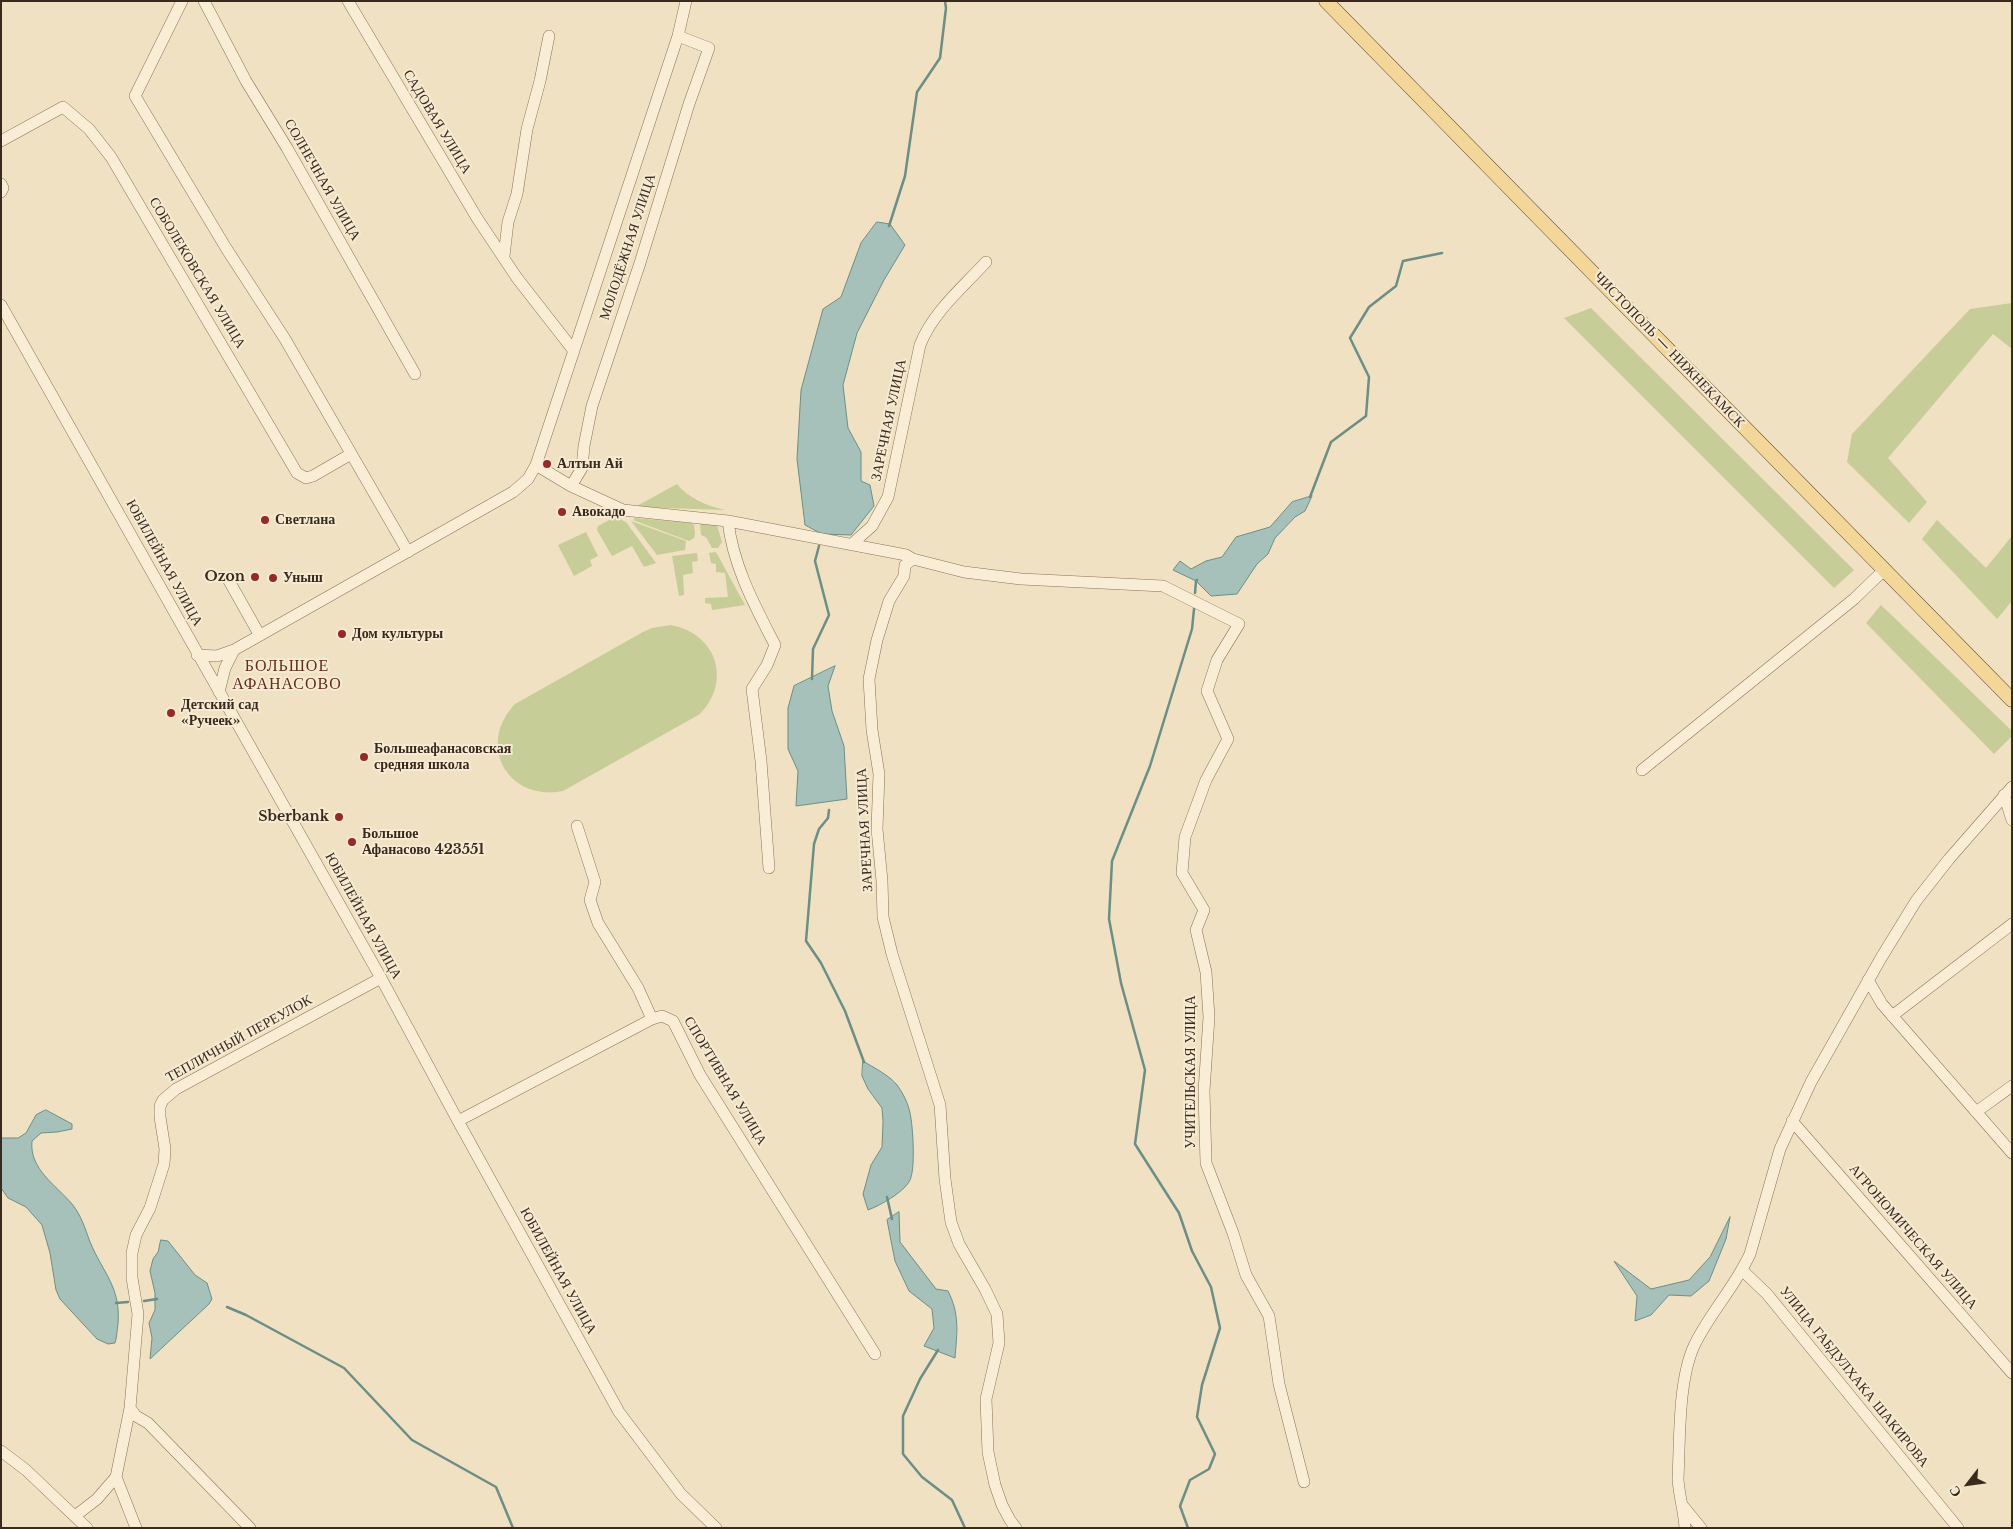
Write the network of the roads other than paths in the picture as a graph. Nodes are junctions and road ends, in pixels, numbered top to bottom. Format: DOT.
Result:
graph roads {
  1 [pos="182,1"];
  2 [pos="204,1"];
  3 [pos="348,1"];
  4 [pos="686,1"];
  5 [pos="1326,1"];
  6 [pos="549,36"];
  7 [pos="678,36"];
  8 [pos="1,141"];
  9 [pos="1,184"];
  10 [pos="1,192"];
  11 [pos="504,256"];
  12 [pos="986,262"];
  13 [pos="1,305"];
  14 [pos="574,351"];
  15 [pos="415,374"];
  16 [pos="351,454"];
  17 [pos="536,465"];
  18 [pos="570,486"];
  19 [pos="728,522"];
  20 [pos="852,544"];
  21 [pos="408,552"];
  22 [pos="913,559"];
  23 [pos="1884,570"];
  24 [pos="228,579"];
  25 [pos="259,634"];
  26 [pos="234,650"];
  27 [pos="197,655"];
  28 [pos="220,692"];
  29 [pos="2012,700"];
  30 [pos="1642,770"];
  31 [pos="2008,791"];
  32 [pos="2012,820"];
  33 [pos="576,826"];
  34 [pos="769,868"];
  35 [pos="2012,924"];
  36 [pos="381,978"];
  37 [pos="1868,980"];
  38 [pos="1892,1016"];
  39 [pos="652,1019"];
  40 [pos="2012,1086"];
  41 [pos="1976,1112"];
  42 [pos="458,1121"];
  43 [pos="1792,1121"];
  44 [pos="2012,1153"];
  45 [pos="1742,1271"];
  46 [pos="874,1354"];
  47 [pos="2012,1373"];
  48 [pos="130,1408"];
  49 [pos="148,1423"];
  50 [pos="127,1425"];
  51 [pos="1,1451"];
  52 [pos="116,1477"];
  53 [pos="1304,1482"];
  54 [pos="1683,1506"];
  55 [pos="75,1516"];
  56 [pos="87,1528"];
  57 [pos="136,1528"];
  58 [pos="250,1528"];
  59 [pos="716,1528"];
  60 [pos="1016,1528"];
  61 [pos="1685,1528"];
  62 [pos="1701,1528"];
  63 [pos="1958,1528"];
  1 -- 16 [label="street"];
  2 -- 15 [label="street, СОЛНЕЧНАЯ УЛИЦА"];
  3 -- 11 [label="street, САДОВАЯ УЛИЦА"];
  4 -- 7 [label="street, МОЛОДЁЖНАЯ УЛИЦА"];
  5 -- 23 [label="main road, ЧИСТОПОЛЬ — НИЖНЕКАМСК"];
  6 -- 11 [label="street"];
  7 -- 14 [label="street, МОЛОДЁЖНАЯ УЛИЦА"];
  7 -- 18 [label="street, МОЛОДЁЖНАЯ УЛИЦА"];
  8 -- 16 [label="street, СОБОЛЕКОВСКАЯ УЛИЦА"];
  9 -- 10 [label="street"];
  11 -- 14 [label="street"];
  12 -- 20 [label="street, ЗАРЕЧНАЯ УЛИЦА"];
  13 -- 27 [label="street, ЮБИЛЕЙНАЯ УЛИЦА"];
  14 -- 17 [label="street, МОЛОДЁЖНАЯ УЛИЦА"];
  16 -- 21 [label="street"];
  17 -- 18 [label="street"];
  17 -- 21 [label="street, МОЛОДЁЖНАЯ УЛИЦА"];
  18 -- 19 [label="street"];
  19 -- 20 [label="street"];
  19 -- 34 [label="street"];
  20 -- 22 [label="street"];
  21 -- 25 [label="street, МОЛОДЁЖНАЯ УЛИЦА"];
  22 -- 53 [label="street, УЧИТЕЛЬСКАЯ УЛИЦА"];
  22 -- 60 [label="street, ЗАРЕЧНАЯ УЛИЦА"];
  23 -- 29 [label="main road, ЧИСТОПОЛЬ — НИЖНЕКАМСК"];
  23 -- 30 [label="street"];
  24 -- 25 [label="street"];
  25 -- 26 [label="street, МОЛОДЁЖНАЯ УЛИЦА"];
  26 -- 27 [label="street, МОЛОДЁЖНАЯ УЛИЦА"];
  26 -- 28 [label="street"];
  27 -- 28 [label="street, ЮБИЛЕЙНАЯ УЛИЦА"];
  28 -- 36 [label="street, ЮБИЛЕЙНАЯ УЛИЦА"];
  31 -- 32 [label="street"];
  31 -- 37 [label="street"];
  33 -- 39 [label="street"];
  35 -- 38 [label="street"];
  36 -- 42 [label="street, ЮБИЛЕЙНАЯ УЛИЦА"];
  36 -- 48 [label="street, ТЕПЛИЧНЫЙ ПЕРЕУЛОК"];
  37 -- 38 [label="street"];
  37 -- 43 [label="street"];
  38 -- 41 [label="street"];
  39 -- 42 [label="street"];
  39 -- 46 [label="street, СПОРТИВНАЯ УЛИЦА"];
  40 -- 41 [label="street"];
  41 -- 44 [label="street"];
  42 -- 59 [label="street, ЮБИЛЕЙНАЯ УЛИЦА"];
  43 -- 45 [label="street"];
  43 -- 47 [label="street, АГРОНОМИЧЕСКАЯ УЛИЦА"];
  45 -- 54 [label="street"];
  45 -- 63 [label="street, УЛИЦА ГАБДУЛХАКА ШАКИРОВА"];
  48 -- 49 [label="street"];
  48 -- 50 [label="street, ТЕПЛИЧНЫЙ ПЕРЕУЛОК"];
  49 -- 50 [label="street"];
  49 -- 58 [label="street"];
  50 -- 52 [label="street, ТЕПЛИЧНЫЙ ПЕРЕУЛОК"];
  51 -- 55 [label="street"];
  52 -- 55 [label="street"];
  52 -- 57 [label="street"];
  54 -- 61 [label="street"];
  54 -- 62 [label="street"];
  55 -- 56 [label="street"];
}
